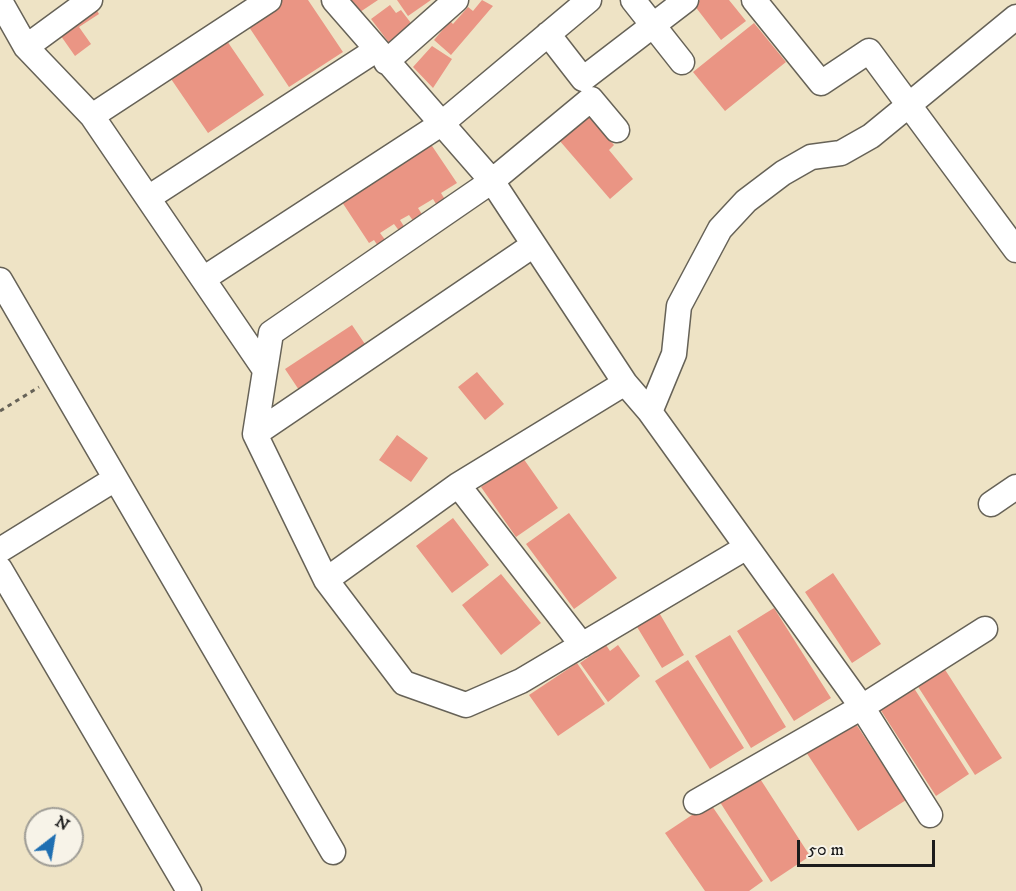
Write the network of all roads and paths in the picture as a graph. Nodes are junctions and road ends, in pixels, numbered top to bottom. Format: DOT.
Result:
graph roads {
  1 [pos="90,0"];
  2 [pos="269,0"];
  3 [pos="334,0"];
  4 [pos="456,0"];
  5 [pos="589,0"];
  6 [pos="633,0"];
  7 [pos="686,0"];
  8 [pos="754,0"];
  9 [pos="0,1"];
  10 [pos="1016,17"];
  11 [pos="654,26"];
  12 [pos="548,34"];
  13 [pos="26,46"];
  14 [pos="381,56"];
  15 [pos="682,62"];
  16 [pos="910,105"];
  17 [pos="92,116"];
  18 [pos="441,124"];
  19 [pos="617,130"];
  20 [pos="492,181"];
  21 [pos="148,198"];
  22 [pos="532,246"];
  23 [pos="1016,250"];
  24 [pos="203,279"];
  25 [pos="0,280"];
  26 [pos="265,370"];
  27 [pos="56,376"];
  28 [pos="625,383"];
  29 [pos="0,411"];
  30 [pos="650,412"];
  31 [pos="255,434"];
  32 [pos="116,479"];
  33 [pos="458,485"];
  34 [pos="1016,487"];
  35 [pos="991,504"];
  36 [pos="747,547"];
  37 [pos="0,550"];
  38 [pos="0,569"];
  39 [pos="326,580"];
  40 [pos="985,629"];
  41 [pos="582,645"];
  42 [pos="862,706"];
  43 [pos="696,802"];
  44 [pos="930,815"];
  45 [pos="333,852"];
  46 [pos="189,891"];
  1 -- 13 [label="street"];
  2 -- 17 [label="street"];
  3 -- 14 [label="street"];
  4 -- 14 [label="street"];
  5 -- 12 [label="street"];
  6 -- 11 [label="street"];
  7 -- 11 [label="street"];
  8 -- 16 [label="street"];
  9 -- 13 [label="street"];
  10 -- 16 [label="street"];
  11 -- 12 [label="street"];
  11 -- 15 [label="street"];
  12 -- 18 [label="street"];
  13 -- 17 [label="street"];
  14 -- 18 [label="street"];
  14 -- 21 [label="street"];
  16 -- 23 [label="street"];
  16 -- 30 [label="street"];
  17 -- 21 [label="street"];
  18 -- 20 [label="street"];
  18 -- 24 [label="street"];
  19 -- 20 [label="street"];
  20 -- 22 [label="street"];
  20 -- 26 [label="street"];
  21 -- 24 [label="street"];
  22 -- 28 [label="street"];
  22 -- 31 [label="street"];
  24 -- 26 [label="street"];
  25 -- 27 [label="street"];
  26 -- 31 [label="street"];
  27 -- 29 [label="path"];
  27 -- 32 [label="street"];
  28 -- 30 [label="street"];
  28 -- 33 [label="street"];
  30 -- 36 [label="street"];
  31 -- 39 [label="street"];
  32 -- 37 [label="street"];
  32 -- 45 [label="street"];
  33 -- 39 [label="street"];
  33 -- 41 [label="street"];
  34 -- 35 [label="street"];
  36 -- 41 [label="street"];
  36 -- 42 [label="street"];
  38 -- 46 [label="street"];
  39 -- 41 [label="street"];
  40 -- 42 [label="street"];
  42 -- 43 [label="street"];
  42 -- 44 [label="street"];
}
